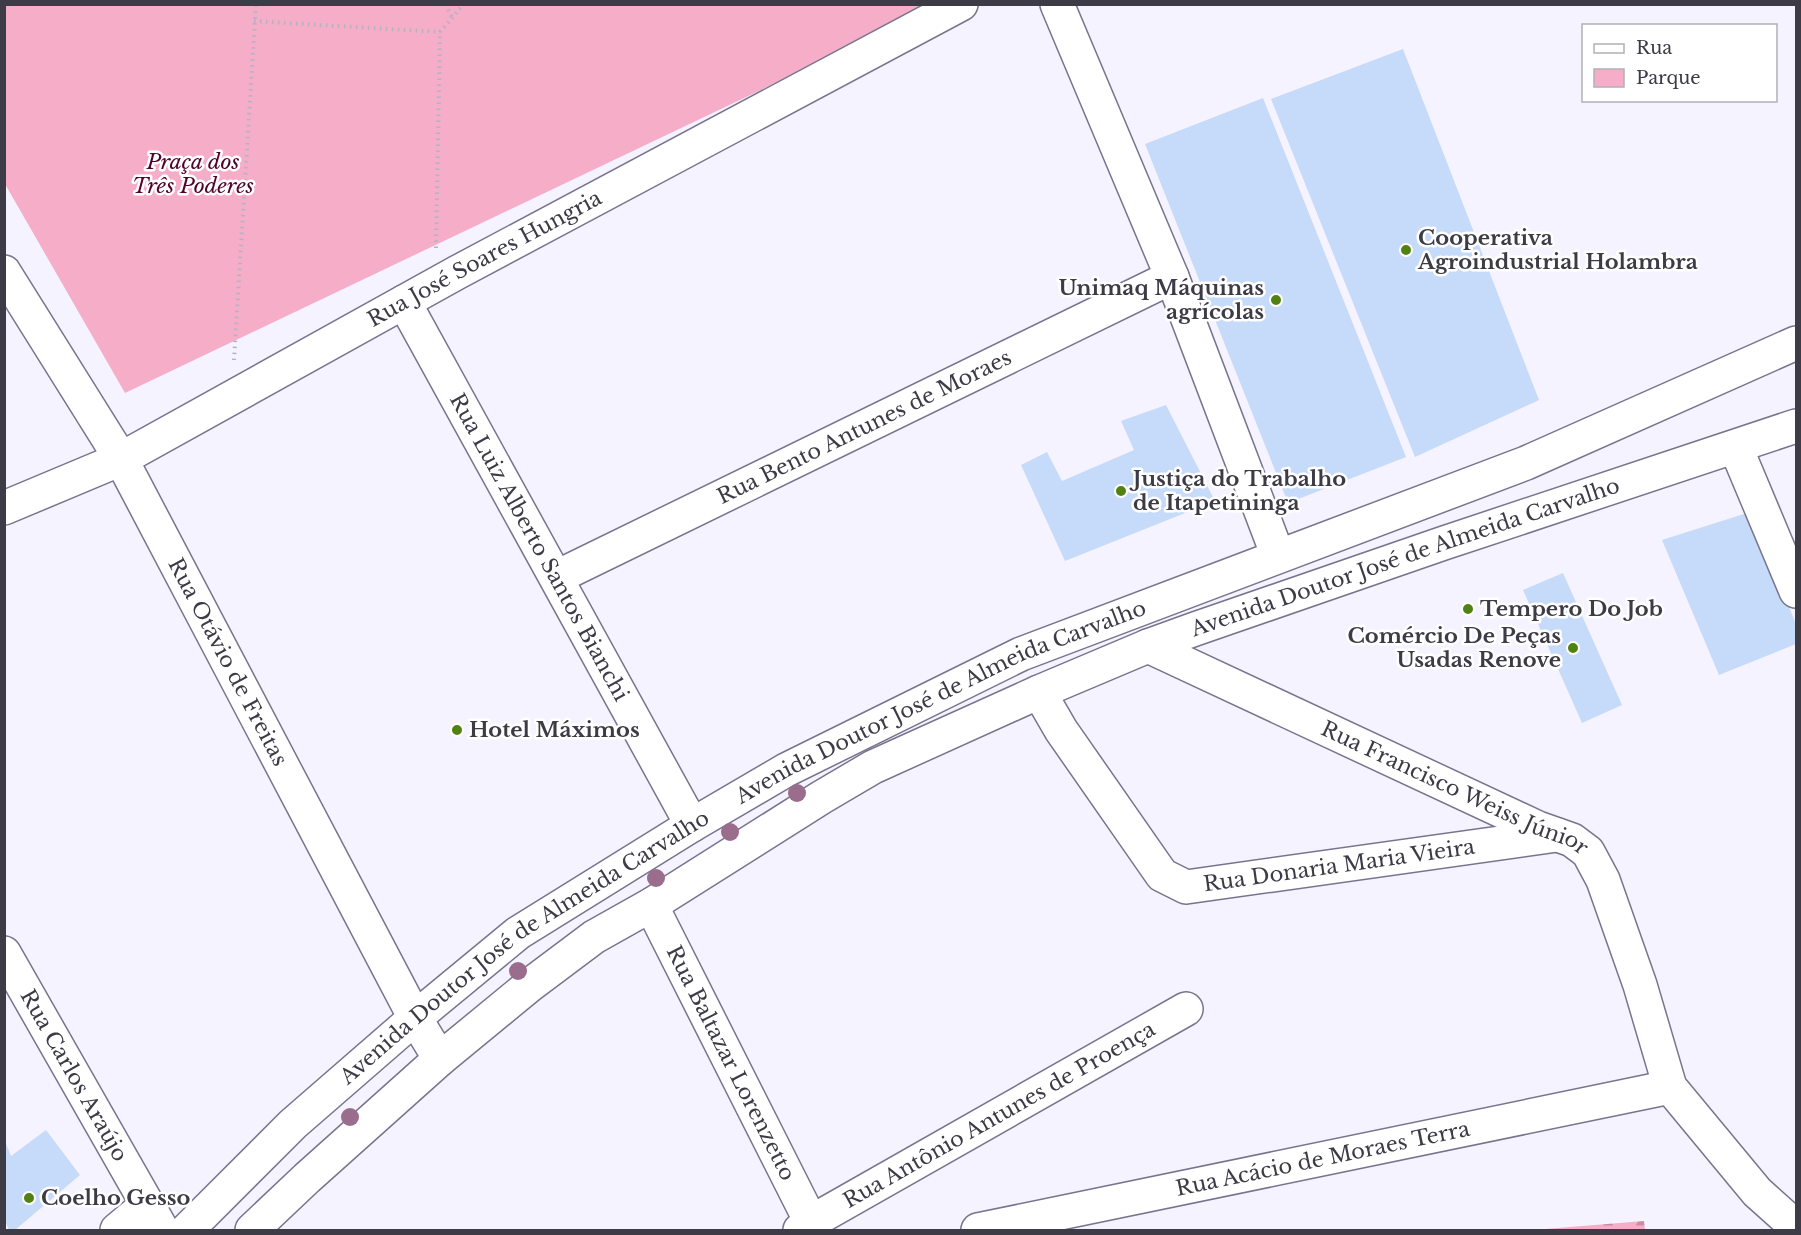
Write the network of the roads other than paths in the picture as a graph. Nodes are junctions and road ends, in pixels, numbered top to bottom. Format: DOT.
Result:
graph roads {
  1 [pos="961,4"];
  2 [pos="1057,4"];
  3 [pos="4,272"];
  4 [pos="1172,277"];
  5 [pos="404,302"];
  6 [pos="1797,343"];
  7 [pos="1797,426"];
  8 [pos="1736,448"];
  9 [pos="121,459"];
  10 [pos="4,508"];
  11 [pos="1278,556"];
  12 [pos="557,577"];
  13 [pos="1797,591"];
  14 [pos="1148,646"];
  15 [pos="1039,692"];
  16 [pos="692,825"];
  17 [pos="1558,835"];
  18 [pos="651,905"];
  19 [pos="4,953"];
  20 [pos="1186,1009"];
  21 [pos="415,1018"];
  22 [pos="440,1059"];
  23 [pos="1670,1087"];
  24 [pos="155,1217"];
  25 [pos="806,1226"];
  26 [pos="1797,1227"];
  27 [pos="117,1230"];
  28 [pos="187,1230"];
  29 [pos="253,1230"];
  30 [pos="978,1230"];
  1 -- 5 [label="street, Rua José Soares Hungria"];
  2 -- 4 [label="street"];
  3 -- 9 [label="street, Rua Otávio de Freitas"];
  4 -- 11 [label="street"];
  4 -- 12 [label="street, Rua Bento Antunes de Moraes"];
  5 -- 9 [label="street, Rua José Soares Hungria"];
  5 -- 12 [label="street, Rua Luiz Alberto Santos Bianchi"];
  6 -- 11 [label="street, Avenida Doutor José de Almeida Carvalho"];
  7 -- 8 [label="street, Avenida Doutor José de Almeida Carvalho"];
  8 -- 13 [label="street"];
  8 -- 14 [label="street, Avenida Doutor José de Almeida Carvalho"];
  9 -- 10 [label="street, Rua José Soares Hungria"];
  9 -- 21 [label="street, Rua Otávio de Freitas"];
  11 -- 16 [label="street, Avenida Doutor José de Almeida Carvalho"];
  12 -- 16 [label="street, Rua Luiz Alberto Santos Bianchi"];
  14 -- 15 [label="street, Avenida Doutor José de Almeida Carvalho"];
  14 -- 17 [label="street, Rua Francisco Weiss Júnior"];
  15 -- 17 [label="street, Rua Donaria Maria Vieira"];
  15 -- 18 [label="street, Avenida Doutor José de Almeida Carvalho"];
  16 -- 21 [label="street, Avenida Doutor José de Almeida Carvalho"];
  17 -- 23 [label="street, Rua Francisco Weiss Júnior"];
  18 -- 22 [label="street, Avenida Doutor José de Almeida Carvalho"];
  18 -- 25 [label="street, Rua Baltazar Lorenzetto"];
  19 -- 24 [label="street, Rua Carlos Araújo"];
  20 -- 25 [label="street, Rua Antônio Antunes de Proença"];
  21 -- 22 [label="street, Rua Otávio de Freitas"];
  21 -- 28 [label="street, Avenida Doutor José de Almeida Carvalho"];
  22 -- 29 [label="street, Avenida Doutor José de Almeida Carvalho"];
  23 -- 26 [label="street, Rua Francisco Weiss Júnior"];
  23 -- 30 [label="street, Rua Acácio de Moraes Terra"];
  24 -- 27 [label="street"];
}
